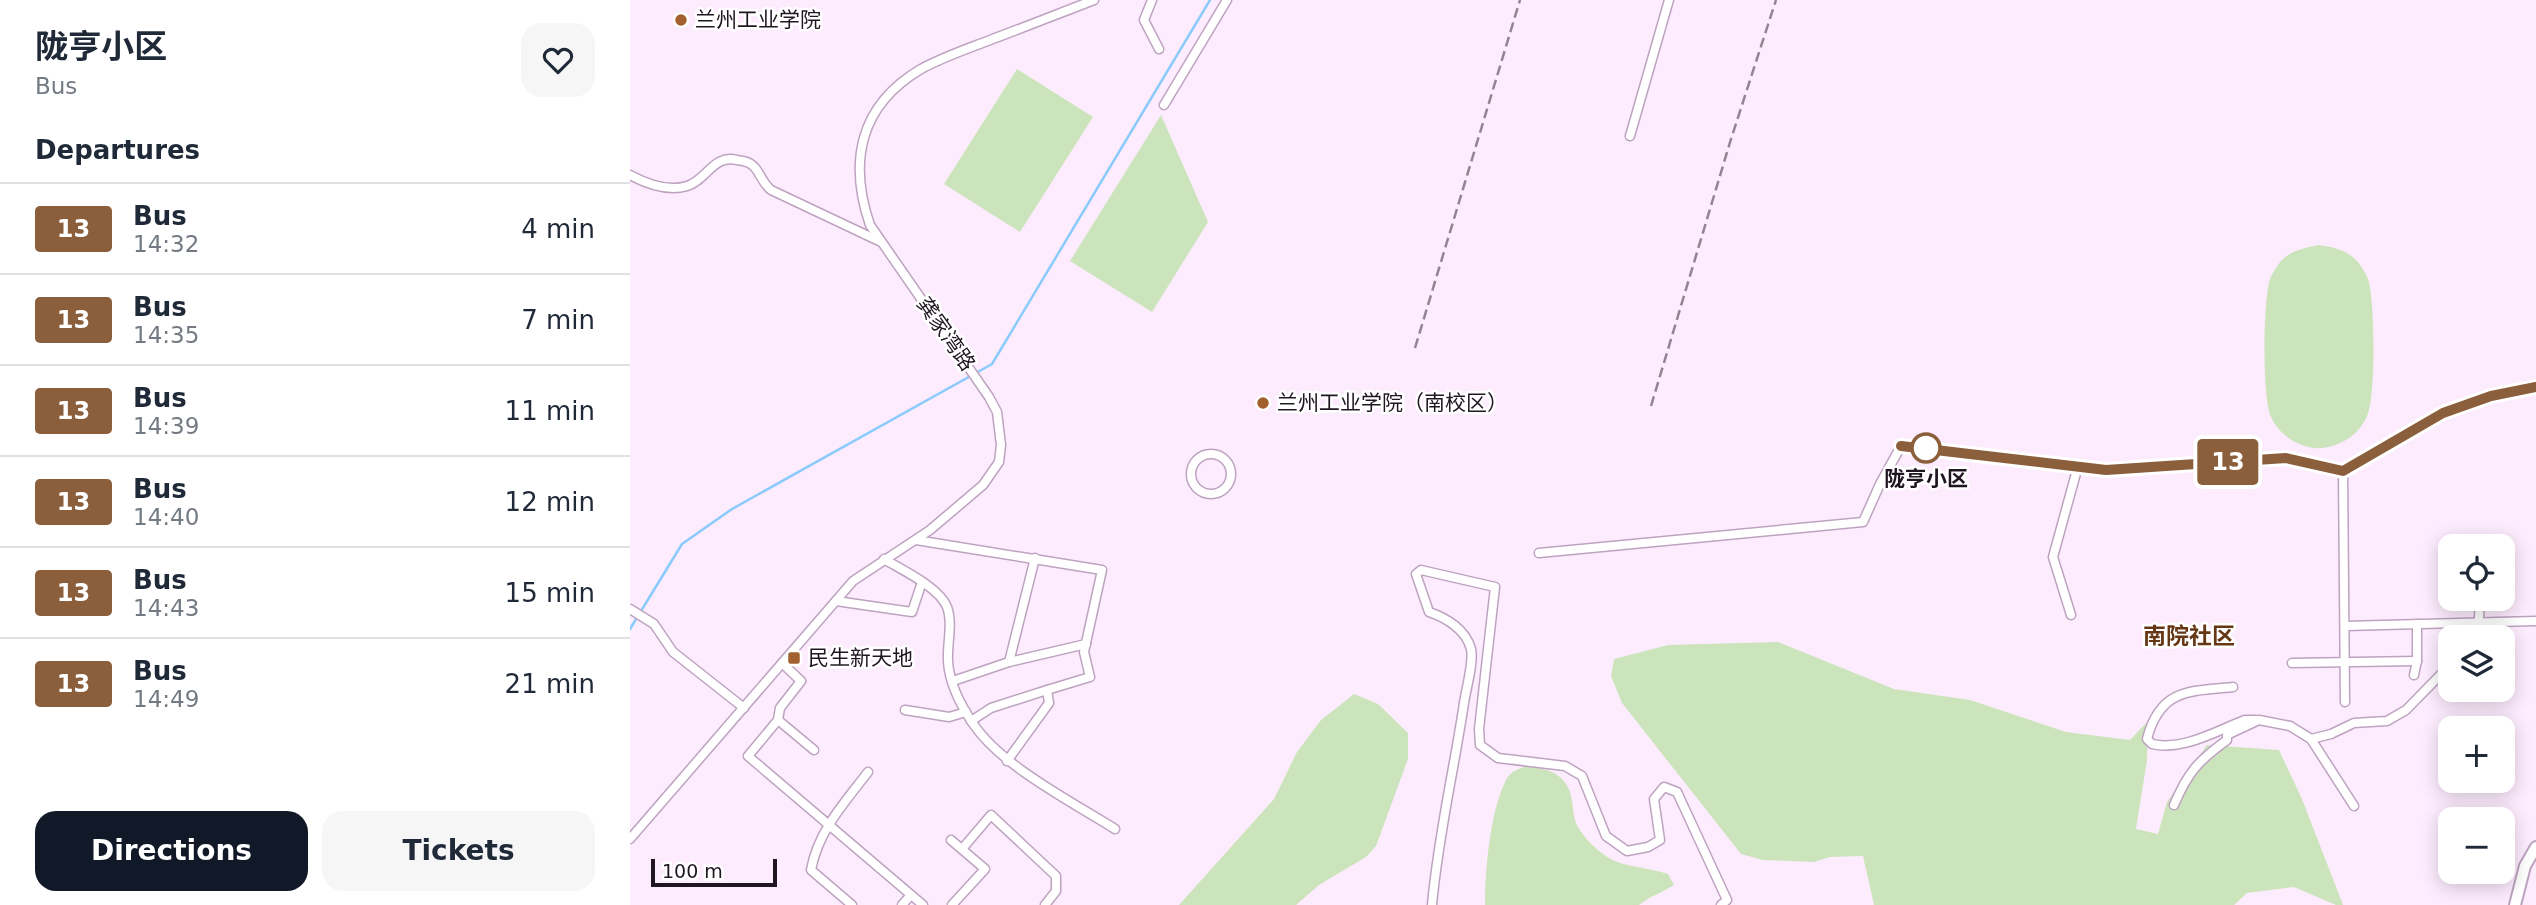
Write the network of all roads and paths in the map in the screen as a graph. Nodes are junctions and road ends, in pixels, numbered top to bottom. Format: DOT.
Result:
graph roads {
  1 [pos="1094,0"];
  2 [pos="1152,0"];
  3 [pos="1227,0"];
  4 [pos="1669,0"];
  5 [pos="1158,49"];
  6 [pos="1164,105"];
  7 [pos="1630,136"];
  8 [pos="630,176"];
  9 [pos="882,242"];
  10 [pos="2536,387"];
  11 [pos="2078,466"];
  12 [pos="2343,471"];
  13 [pos="1195,485"];
  14 [pos="916,540"];
  15 [pos="1539,554"];
  16 [pos="1035,558"];
  17 [pos="884,559"];
  18 [pos="922,582"];
  19 [pos="836,601"];
  20 [pos="631,610"];
  21 [pos="2479,611"];
  22 [pos="2071,615"];
  23 [pos="2479,621"];
  24 [pos="2536,621"];
  25 [pos="2417,624"];
  26 [pos="2479,625"];
  27 [pos="2345,626"];
  28 [pos="1086,644"];
  29 [pos="2417,661"];
  30 [pos="1009,662"];
  31 [pos="2345,662"];
  32 [pos="782,663"];
  33 [pos="2292,663"];
  34 [pos="2414,675"];
  35 [pos="2438,676"];
  36 [pos="953,681"];
  37 [pos="2233,687"];
  38 [pos="1047,691"];
  39 [pos="2345,702"];
  40 [pos="744,708"];
  41 [pos="905,710"];
  42 [pos="966,712"];
  43 [pos="778,720"];
  44 [pos="2259,720"];
  45 [pos="971,721"];
  46 [pos="2311,739"];
  47 [pos="814,750"];
  48 [pos="1007,761"];
  49 [pos="868,772"];
  50 [pos="2174,805"];
  51 [pos="2354,806"];
  52 [pos="828,824"];
  53 [pos="1115,829"];
  54 [pos="630,839"];
  55 [pos="951,840"];
  56 [pos="2536,848"];
  57 [pos="962,849"];
  58 [pos="911,895"];
  59 [pos="852,905"];
  60 [pos="902,905"];
  61 [pos="923,905"];
  62 [pos="952,905"];
  63 [pos="1045,905"];
  64 [pos="1432,905"];
  65 [pos="1720,905"];
  66 [pos="2515,905"];
  1 -- 9 [label="street, 龚家湾路"];
  2 -- 5 [label="street"];
  3 -- 6 [label="street"];
  4 -- 7 [label="street"];
  8 -- 9 [label="street"];
  9 -- 14 [label="street, 龚家湾路"];
  10 -- 12 [label="street"];
  11 -- 12 [label="street"];
  11 -- 15 [label="street"];
  11 -- 22 [label="street"];
  12 -- 27 [label="street"];
  13 -- 13 [label="street"];
  14 -- 16 [label="street"];
  14 -- 17 [label="street, 龚家湾路"];
  16 -- 28 [label="street"];
  16 -- 30 [label="street"];
  17 -- 18 [label="street"];
  17 -- 19 [label="street, 龚家湾路"];
  18 -- 19 [label="street"];
  18 -- 36 [label="street"];
  19 -- 32 [label="street, 龚家湾路"];
  20 -- 40 [label="street"];
  21 -- 23 [label="street"];
  23 -- 24 [label="street"];
  23 -- 25 [label="street"];
  23 -- 26 [label="street"];
  25 -- 27 [label="street"];
  25 -- 29 [label="street"];
  27 -- 31 [label="street"];
  28 -- 30 [label="street"];
  28 -- 38 [label="street"];
  29 -- 31 [label="street"];
  29 -- 34 [label="street"];
  30 -- 36 [label="street"];
  31 -- 33 [label="street"];
  31 -- 39 [label="street"];
  32 -- 40 [label="street, 龚家湾路"];
  32 -- 43 [label="street"];
  35 -- 46 [label="street"];
  36 -- 42 [label="street"];
  37 -- 44 [label="street"];
  38 -- 45 [label="street"];
  38 -- 48 [label="street"];
  40 -- 54 [label="street, 龚家湾路"];
  41 -- 42 [label="street"];
  42 -- 45 [label="street"];
  43 -- 47 [label="street"];
  43 -- 52 [label="street"];
  44 -- 46 [label="street"];
  44 -- 50 [label="street"];
  45 -- 48 [label="street"];
  46 -- 51 [label="street"];
  48 -- 53 [label="street"];
  49 -- 52 [label="street"];
  52 -- 58 [label="street"];
  52 -- 59 [label="street"];
  55 -- 57 [label="street"];
  56 -- 66 [label="street"];
  57 -- 62 [label="street"];
  57 -- 63 [label="street"];
  58 -- 60 [label="street"];
  58 -- 61 [label="street"];
  64 -- 65 [label="street"];
}
